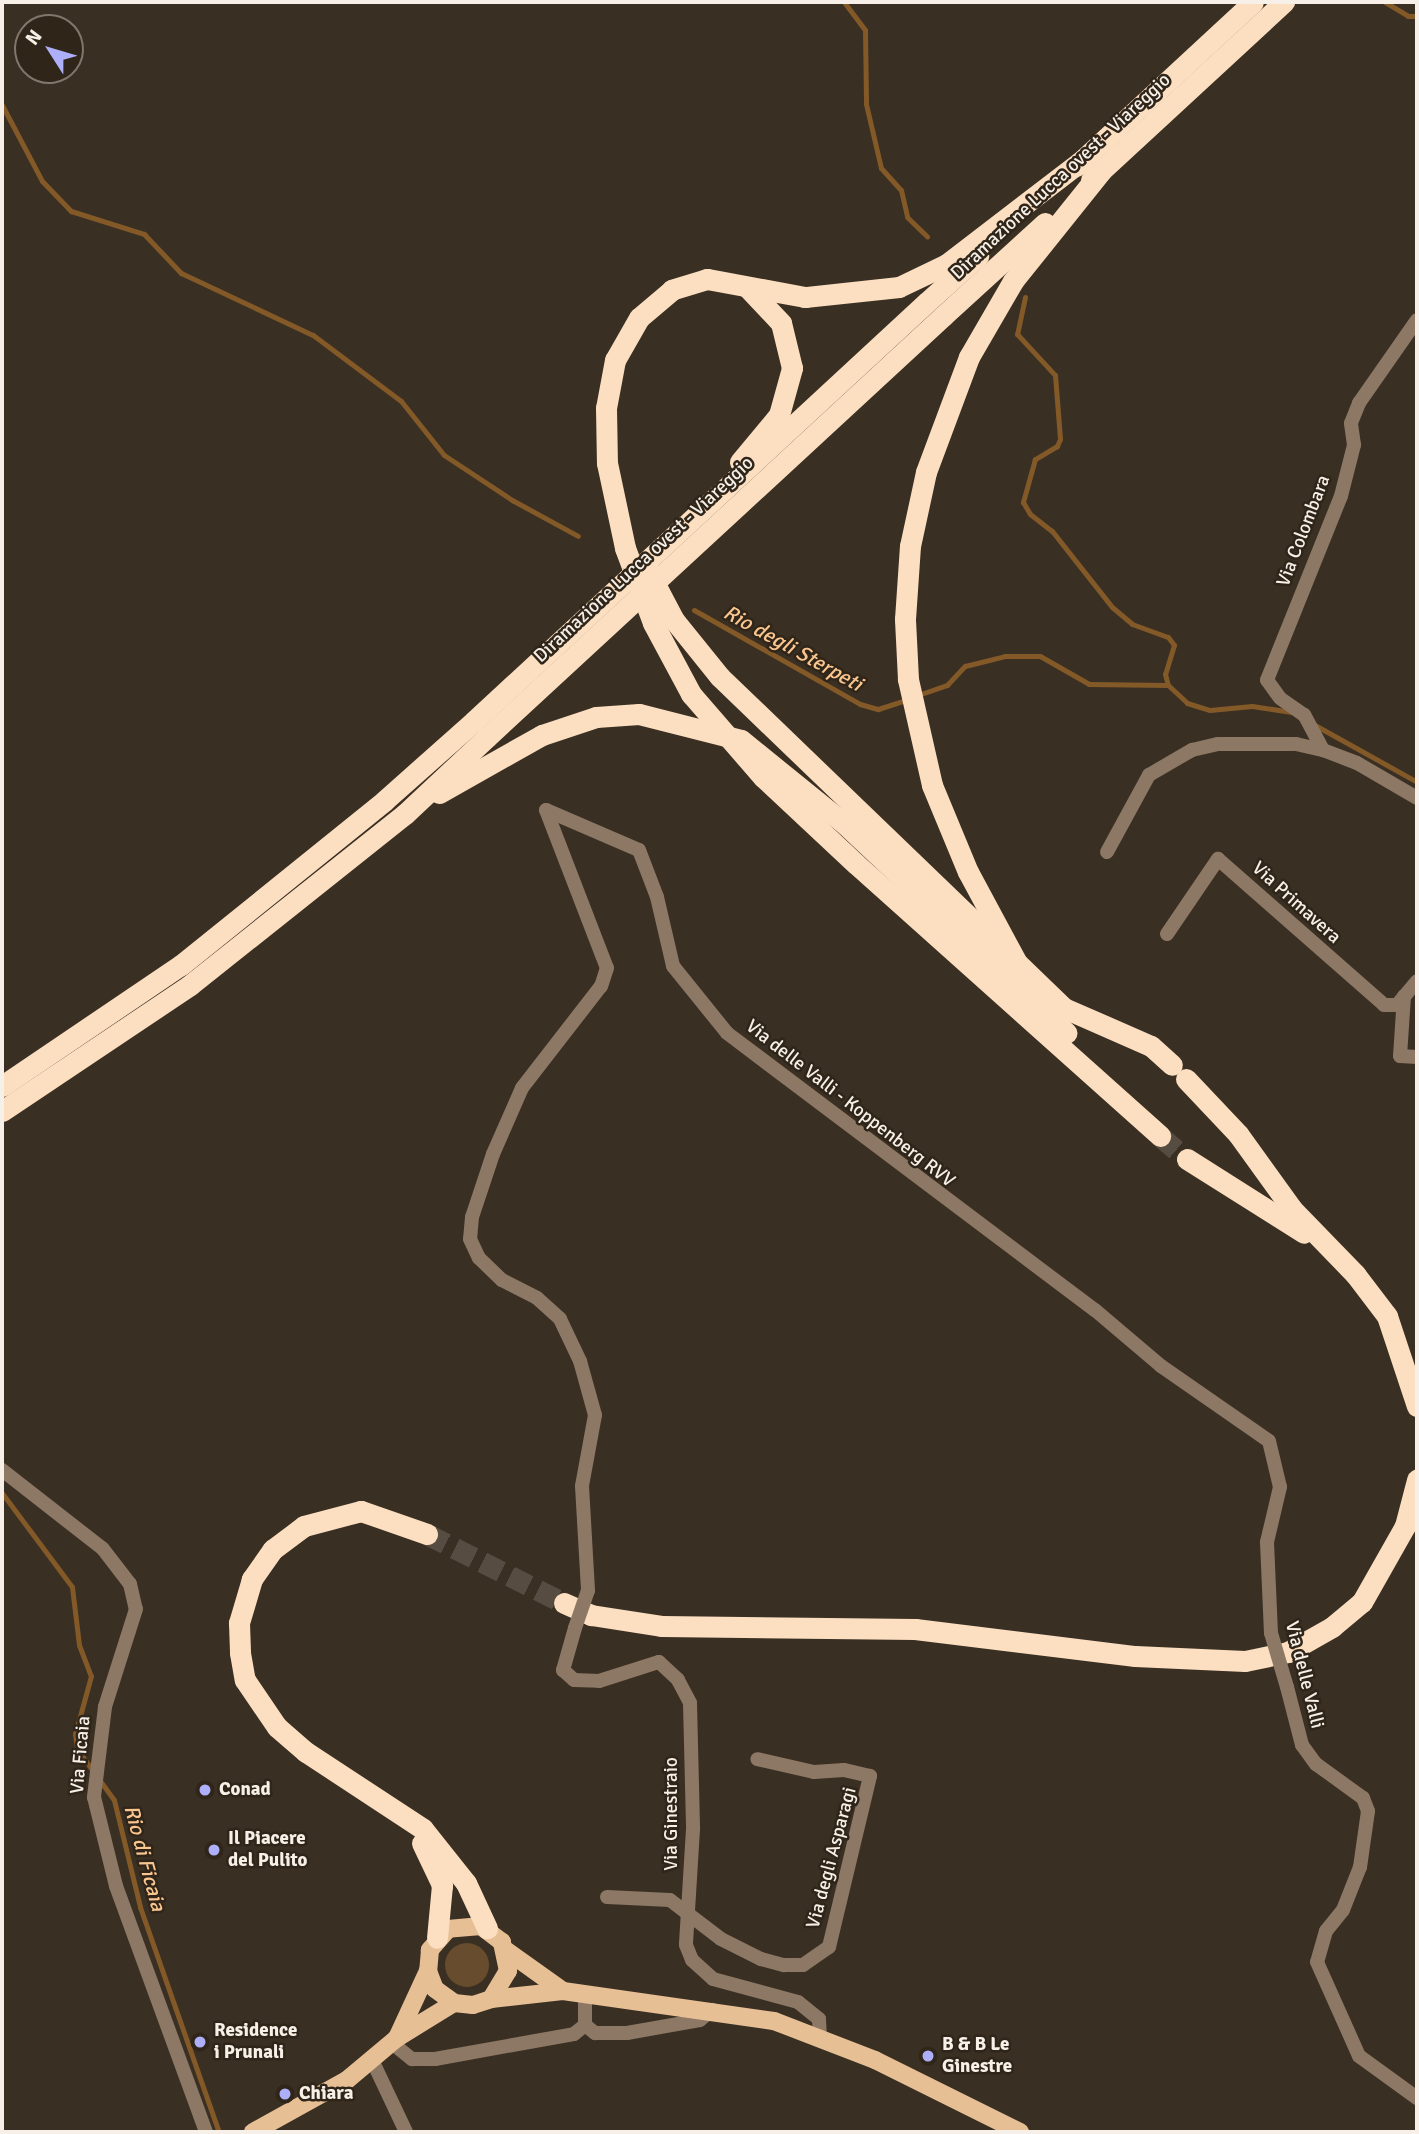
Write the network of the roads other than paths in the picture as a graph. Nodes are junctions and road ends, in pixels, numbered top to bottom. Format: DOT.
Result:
graph roads {
  1 [pos="1284,2"];
  2 [pos="1248,16"];
  3 [pos="1093,165"];
  4 [pos="743,284"];
  5 [pos="1417,320"];
  6 [pos="619,512"];
  7 [pos="690,518"];
  8 [pos="481,729"];
  9 [pos="1323,750"];
  10 [pos="1417,799"];
  11 [pos="405,814"];
  12 [pos="1107,852"];
  13 [pos="1167,934"];
  14 [pos="1016,961"];
  15 [pos="1417,981"];
  16 [pos="1404,996"];
  17 [pos="1417,1057"];
  18 [pos="1087,1066"];
  19 [pos="2,1086"];
  20 [pos="2,1111"];
  21 [pos="1160,1136"];
  22 [pos="1187,1159"];
  23 [pos="1329,1249"];
  24 [pos="1196,1391"];
  25 [pos="1417,1406"];
  26 [pos="2,1470"];
  27 [pos="1417,1480"];
  28 [pos="427,1534"];
  29 [pos="564,1603"];
  30 [pos="575,1628"];
  31 [pos="757,1759"];
  32 [pos="402,1816"];
  33 [pos="607,1897"];
  34 [pos="687,1912"];
  35 [pos="488,1928"];
  36 [pos="437,1938"];
  37 [pos="507,1951"];
  38 [pos="428,1971"];
  39 [pos="563,1991"];
  40 [pos="585,1993"];
  41 [pos="491,1998"];
  42 [pos="454,2003"];
  43 [pos="712,2010"];
  44 [pos="585,2025"];
  45 [pos="820,2038"];
  46 [pos="394,2041"];
  47 [pos="372,2060"];
  48 [pos="1417,2098"];
  49 [pos="206,2132"];
  50 [pos="253,2132"];
  51 [pos="406,2132"];
  52 [pos="1020,2132"];
  1 -- 2 [label="highway, Diramazione Lucca ovest - Viareggio"];
  2 -- 3 [label="highway, Diramazione Lucca ovest - Viareggio"];
  3 -- 4 [label="highway"];
  3 -- 7 [label="highway, Diramazione Lucca ovest - Viareggio, bridge"];
  3 -- 8 [label="highway, Diramazione Lucca ovest - Viareggio, bridge"];
  3 -- 14 [label="highway"];
  4 -- 6 [label="highway"];
  4 -- 7 [label="highway"];
  5 -- 9 [label="street, Via Colombara"];
  6 -- 14 [label="highway"];
  6 -- 18 [label="highway"];
  7 -- 8 [label="highway, Diramazione Lucca ovest - Viareggio, bridge"];
  8 -- 11 [label="highway, Diramazione Lucca ovest - Viareggio"];
  8 -- 19 [label="highway, Diramazione Lucca ovest - Viareggio"];
  9 -- 10 [label="street"];
  9 -- 12 [label="street"];
  11 -- 18 [label="highway, bridge"];
  11 -- 20 [label="highway, Diramazione Lucca ovest - Viareggio"];
  13 -- 16 [label="street, Via Primavera"];
  14 -- 23 [label="highway"];
  15 -- 16 [label="street"];
  16 -- 17 [label="street"];
  18 -- 21 [label="highway"];
  22 -- 23 [label="highway"];
  23 -- 25 [label="highway"];
  24 -- 30 [label="street, Via delle Valli - Koppenberg RVV, bridge"];
  24 -- 48 [label="street, Via delle Valli, bridge"];
  26 -- 49 [label="street, Via Ficaia"];
  27 -- 29 [label="highway"];
  28 -- 32 [label="highway"];
  30 -- 34 [label="street, Via Ginestraio"];
  31 -- 34 [label="street, Via degli Asparagi"];
  32 -- 35 [label="highway"];
  32 -- 36 [label="highway"];
  33 -- 34 [label="street, Via degli Asparagi"];
  34 -- 45 [label="street, Via Ginestraio"];
  35 -- 36 [label="main road"];
  35 -- 37 [label="main road"];
  36 -- 38 [label="main road"];
  37 -- 39 [label="main road"];
  37 -- 41 [label="main road"];
  38 -- 42 [label="main road"];
  38 -- 46 [label="main road"];
  39 -- 40 [label="main road"];
  39 -- 41 [label="main road"];
  40 -- 43 [label="main road"];
  40 -- 44 [label="street"];
  41 -- 42 [label="main road"];
  42 -- 46 [label="main road"];
  43 -- 44 [label="street"];
  43 -- 45 [label="main road"];
  44 -- 46 [label="street"];
  45 -- 52 [label="main road"];
  46 -- 47 [label="main road"];
  47 -- 50 [label="main road"];
  47 -- 51 [label="street"];
}
